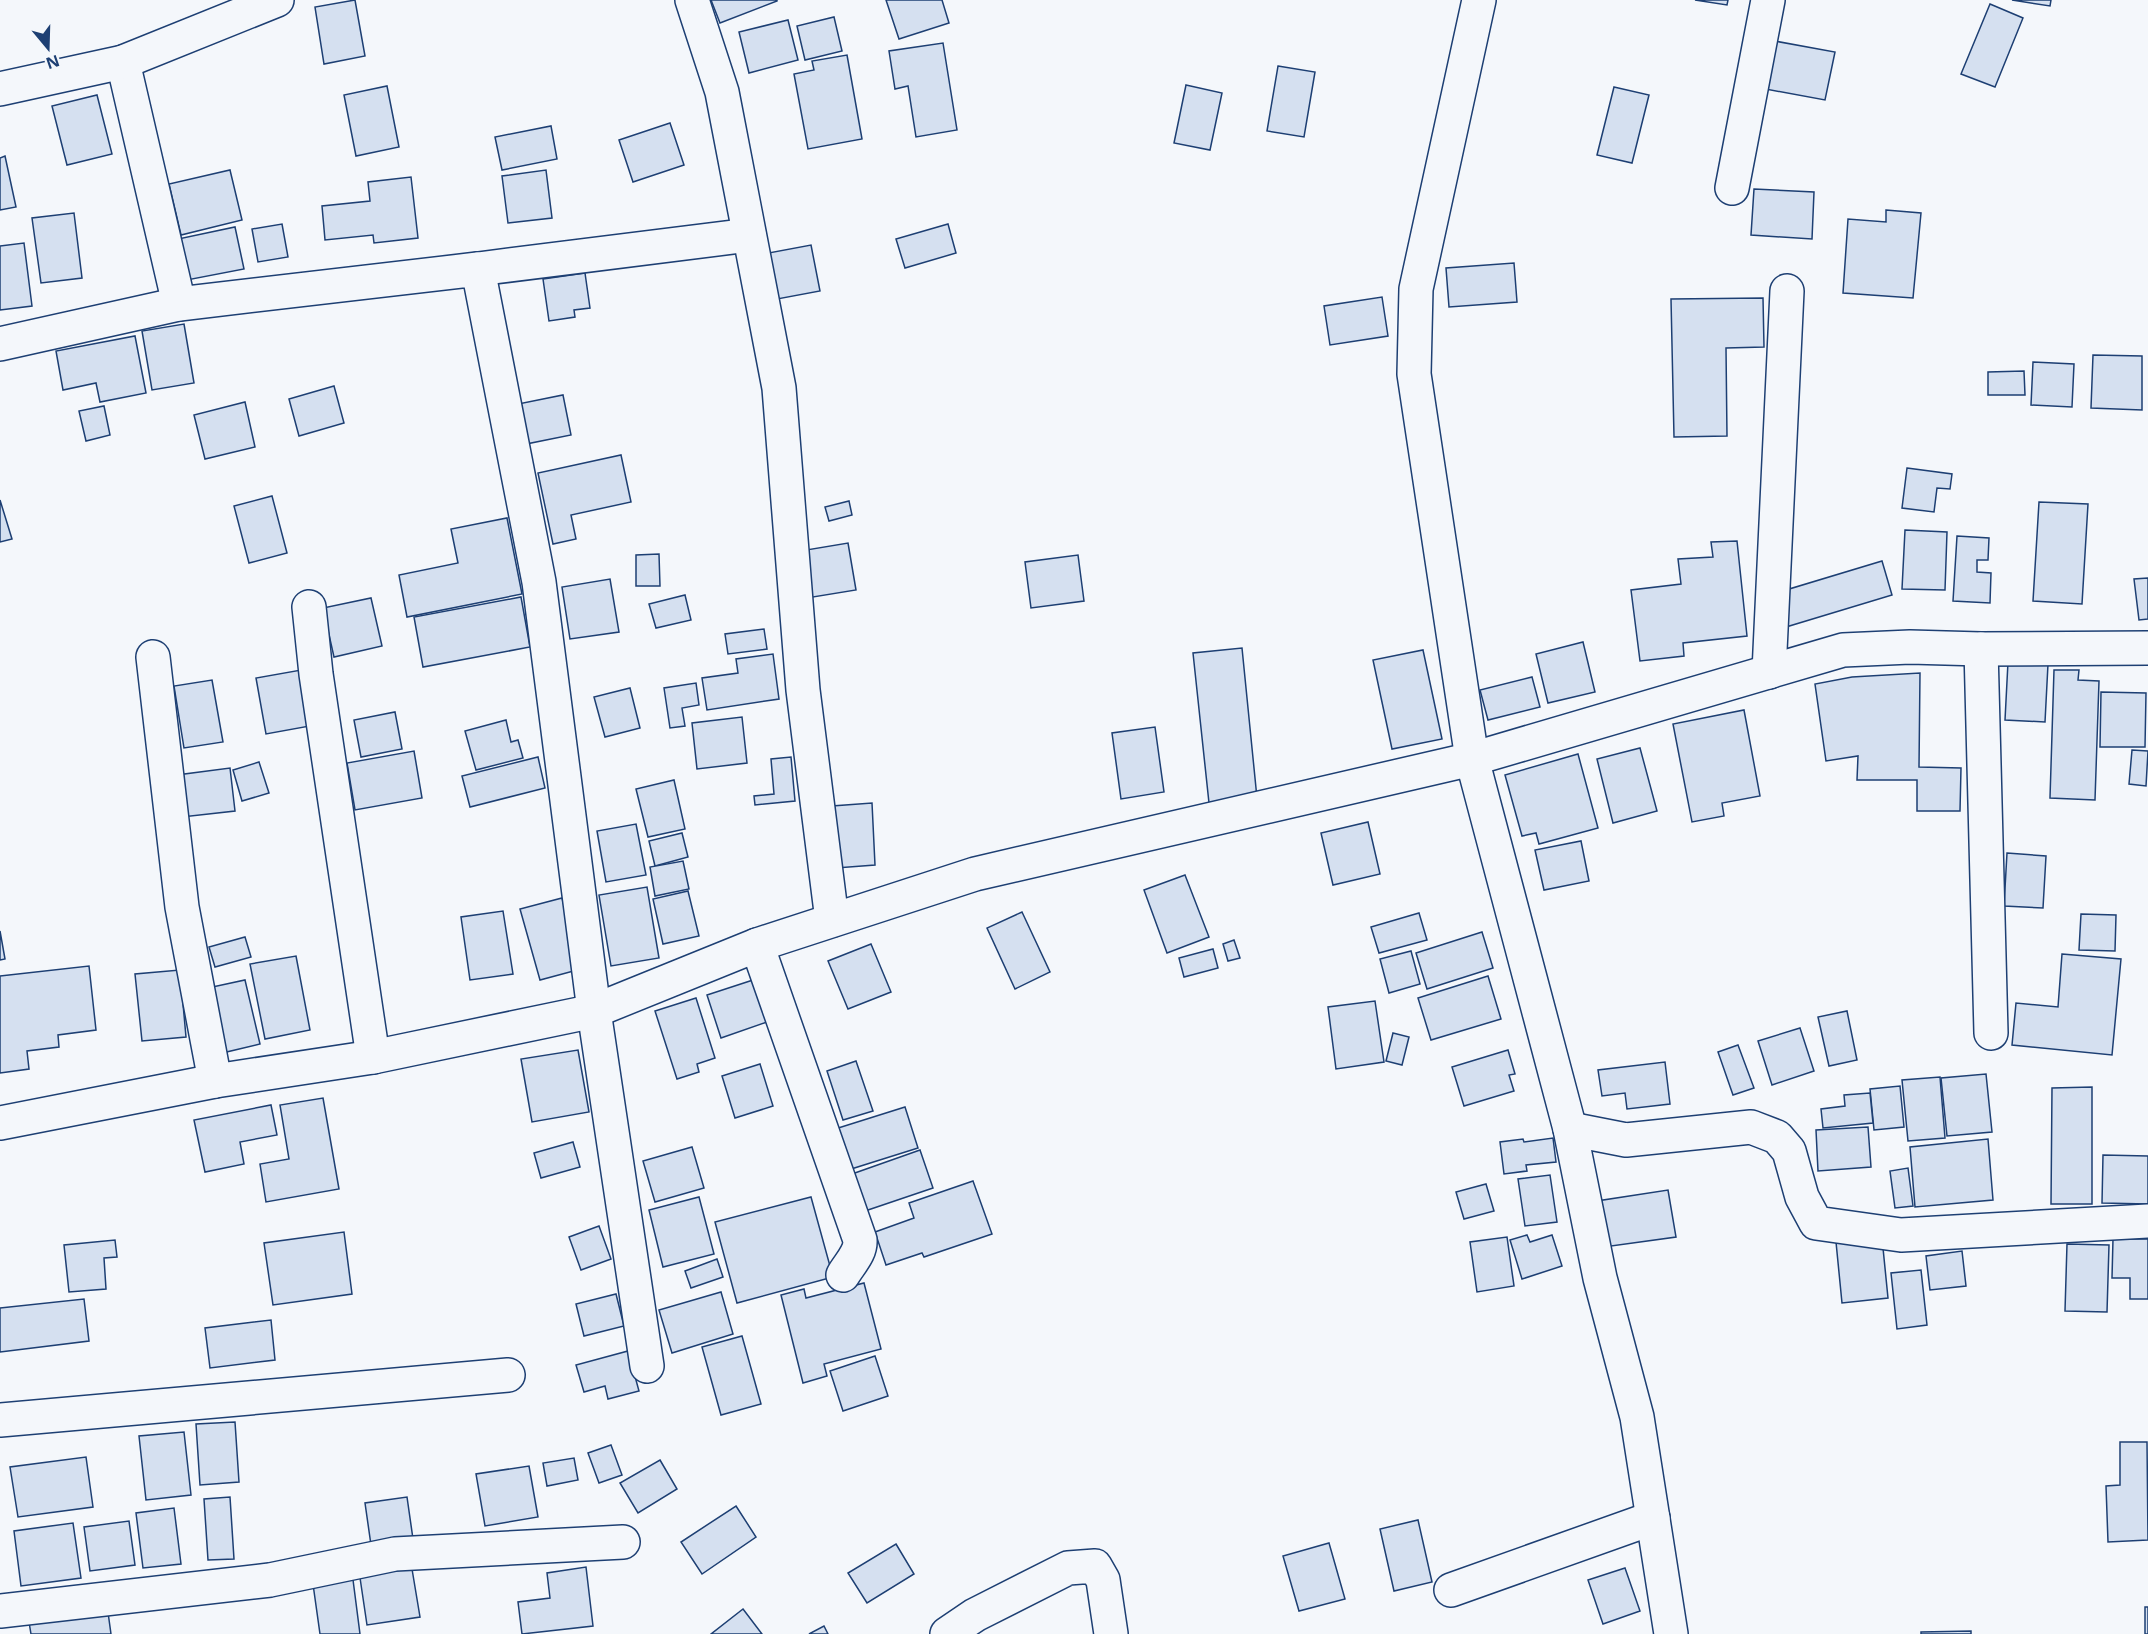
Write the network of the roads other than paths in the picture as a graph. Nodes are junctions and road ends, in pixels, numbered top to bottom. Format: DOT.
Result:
graph roads {
  1 [pos="277,0"];
  2 [pos="692,0"];
  3 [pos="1479,0"];
  4 [pos="1768,0"];
  5 [pos="123,62"];
  6 [pos="0,89"];
  7 [pos="1732,188"];
  8 [pos="749,235"];
  9 [pos="478,269"];
  10 [pos="1787,291"];
  11 [pos="179,304"];
  12 [pos="0,344"];
  13 [pos="309,607"];
  14 [pos="2148,648"];
  15 [pos="1981,649"];
  16 [pos="153,657"];
  17 [pos="1769,672"];
  18 [pos="1472,759"];
  19 [pos="832,920"];
  20 [pos="757,945"];
  21 [pos="594,1011"];
  22 [pos="1991,1033"];
  23 [pos="373,1057"];
  24 [pos="215,1081"];
  25 [pos="0,1123"];
  26 [pos="1570,1129"];
  27 [pos="2148,1221"];
  28 [pos="843,1275"];
  29 [pos="647,1366"];
  30 [pos="508,1375"];
  31 [pos="0,1420"];
  32 [pos="1653,1518"];
  33 [pos="623,1542"];
  34 [pos="1451,1590"];
  35 [pos="0,1611"];
  36 [pos="0,1618"];
  37 [pos="3,1634"];
  38 [pos="947,1634"];
  39 [pos="1111,1634"];
  40 [pos="1671,1634"];
  1 -- 5 [label="street"];
  2 -- 8 [label="street"];
  3 -- 18 [label="street"];
  4 -- 7 [label="street"];
  5 -- 6 [label="street"];
  5 -- 11 [label="street"];
  8 -- 9 [label="street"];
  8 -- 19 [label="street"];
  9 -- 11 [label="street"];
  9 -- 21 [label="street"];
  10 -- 17 [label="street"];
  11 -- 12 [label="street"];
  13 -- 23 [label="street"];
  14 -- 15 [label="street"];
  15 -- 17 [label="street"];
  15 -- 22 [label="street"];
  16 -- 24 [label="street"];
  17 -- 18 [label="street"];
  18 -- 19 [label="street"];
  18 -- 26 [label="street"];
  19 -- 20 [label="street"];
  20 -- 21 [label="street"];
  20 -- 28 [label="street"];
  21 -- 23 [label="street"];
  21 -- 29 [label="street"];
  23 -- 24 [label="street"];
  24 -- 25 [label="street"];
  26 -- 27 [label="street"];
  26 -- 32 [label="street"];
  30 -- 31 [label="street"];
  32 -- 34 [label="street"];
  32 -- 40 [label="street"];
  33 -- 35 [label="street"];
  36 -- 37 [label="street"];
  38 -- 39 [label="street"];
}
